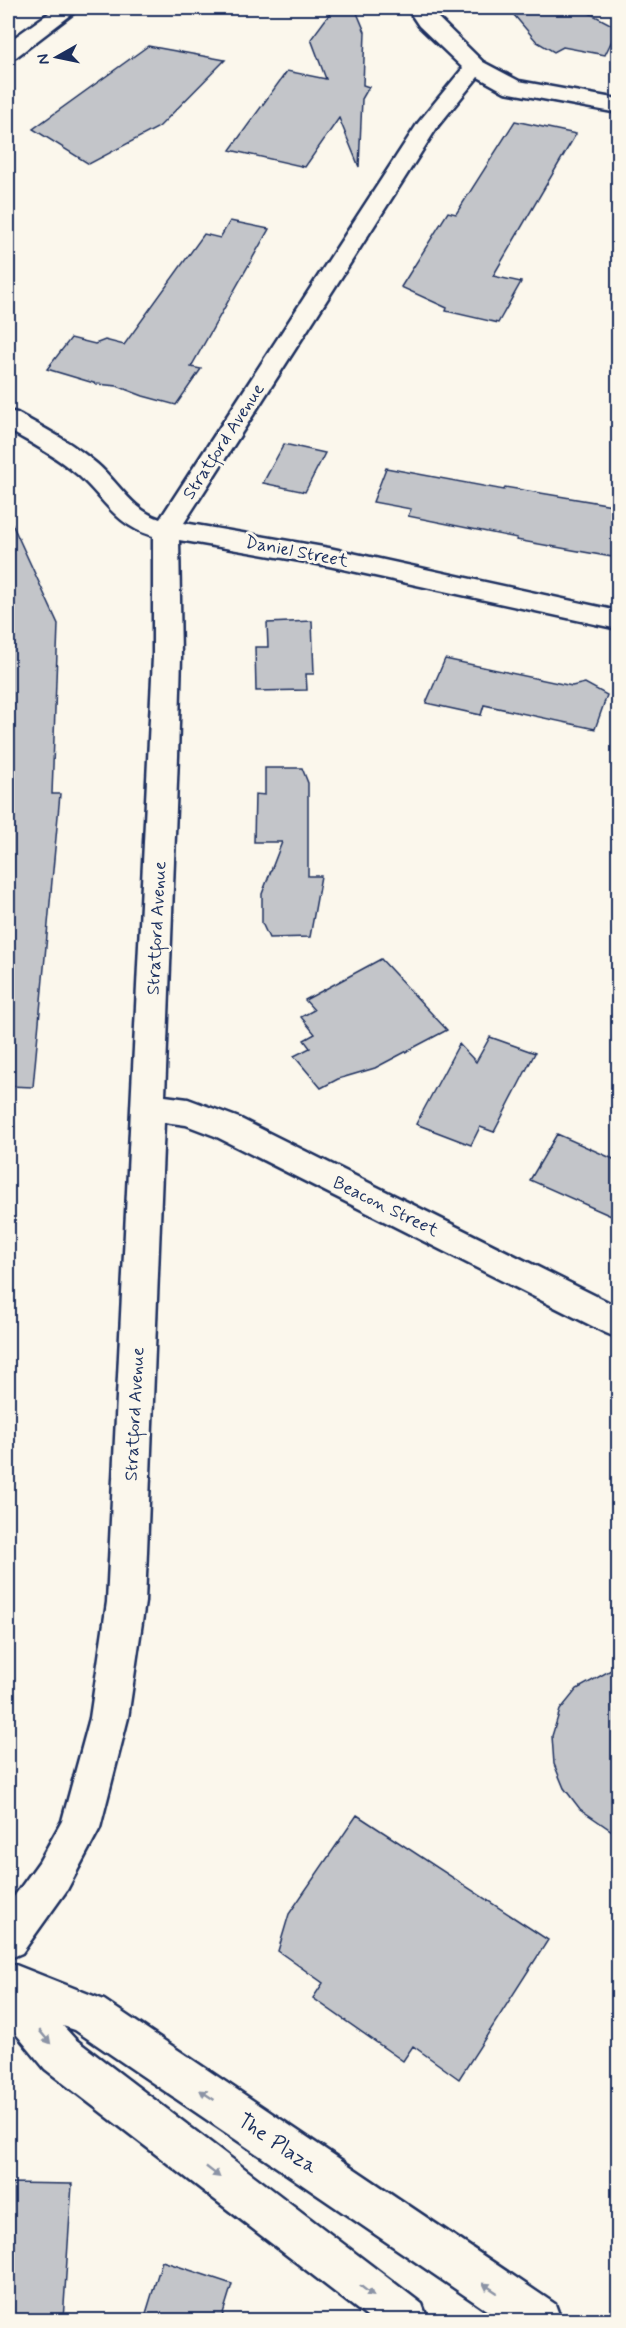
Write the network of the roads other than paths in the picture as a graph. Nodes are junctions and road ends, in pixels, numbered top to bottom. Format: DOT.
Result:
graph roads {
  1 [pos="69,8"];
  2 [pos="417,8"];
  3 [pos="8,52"];
  4 [pos="475,67"];
  5 [pos="618,106"];
  6 [pos="8,419"];
  7 [pos="167,529"];
  8 [pos="618,620"];
  9 [pos="148,1107"];
  10 [pos="618,1323"];
  11 [pos="8,1939"];
  12 [pos="8,1983"];
  13 [pos="8,1992"];
  14 [pos="406,2320"];
  15 [pos="539,2320"];
  1 -- 3 [label="street"];
  2 -- 4 [label="street"];
  4 -- 5 [label="street"];
  4 -- 7 [label="street, Stratford Avenue"];
  6 -- 7 [label="street, Daniel Street"];
  7 -- 8 [label="street, Daniel Street"];
  7 -- 9 [label="street, Stratford Avenue"];
  9 -- 10 [label="street, Beacon Street"];
  9 -- 11 [label="street, Stratford Avenue"];
  15 -- 12 [label="street, The Plaza, one-way"];
  13 -- 14 [label="street, one-way"];
}
